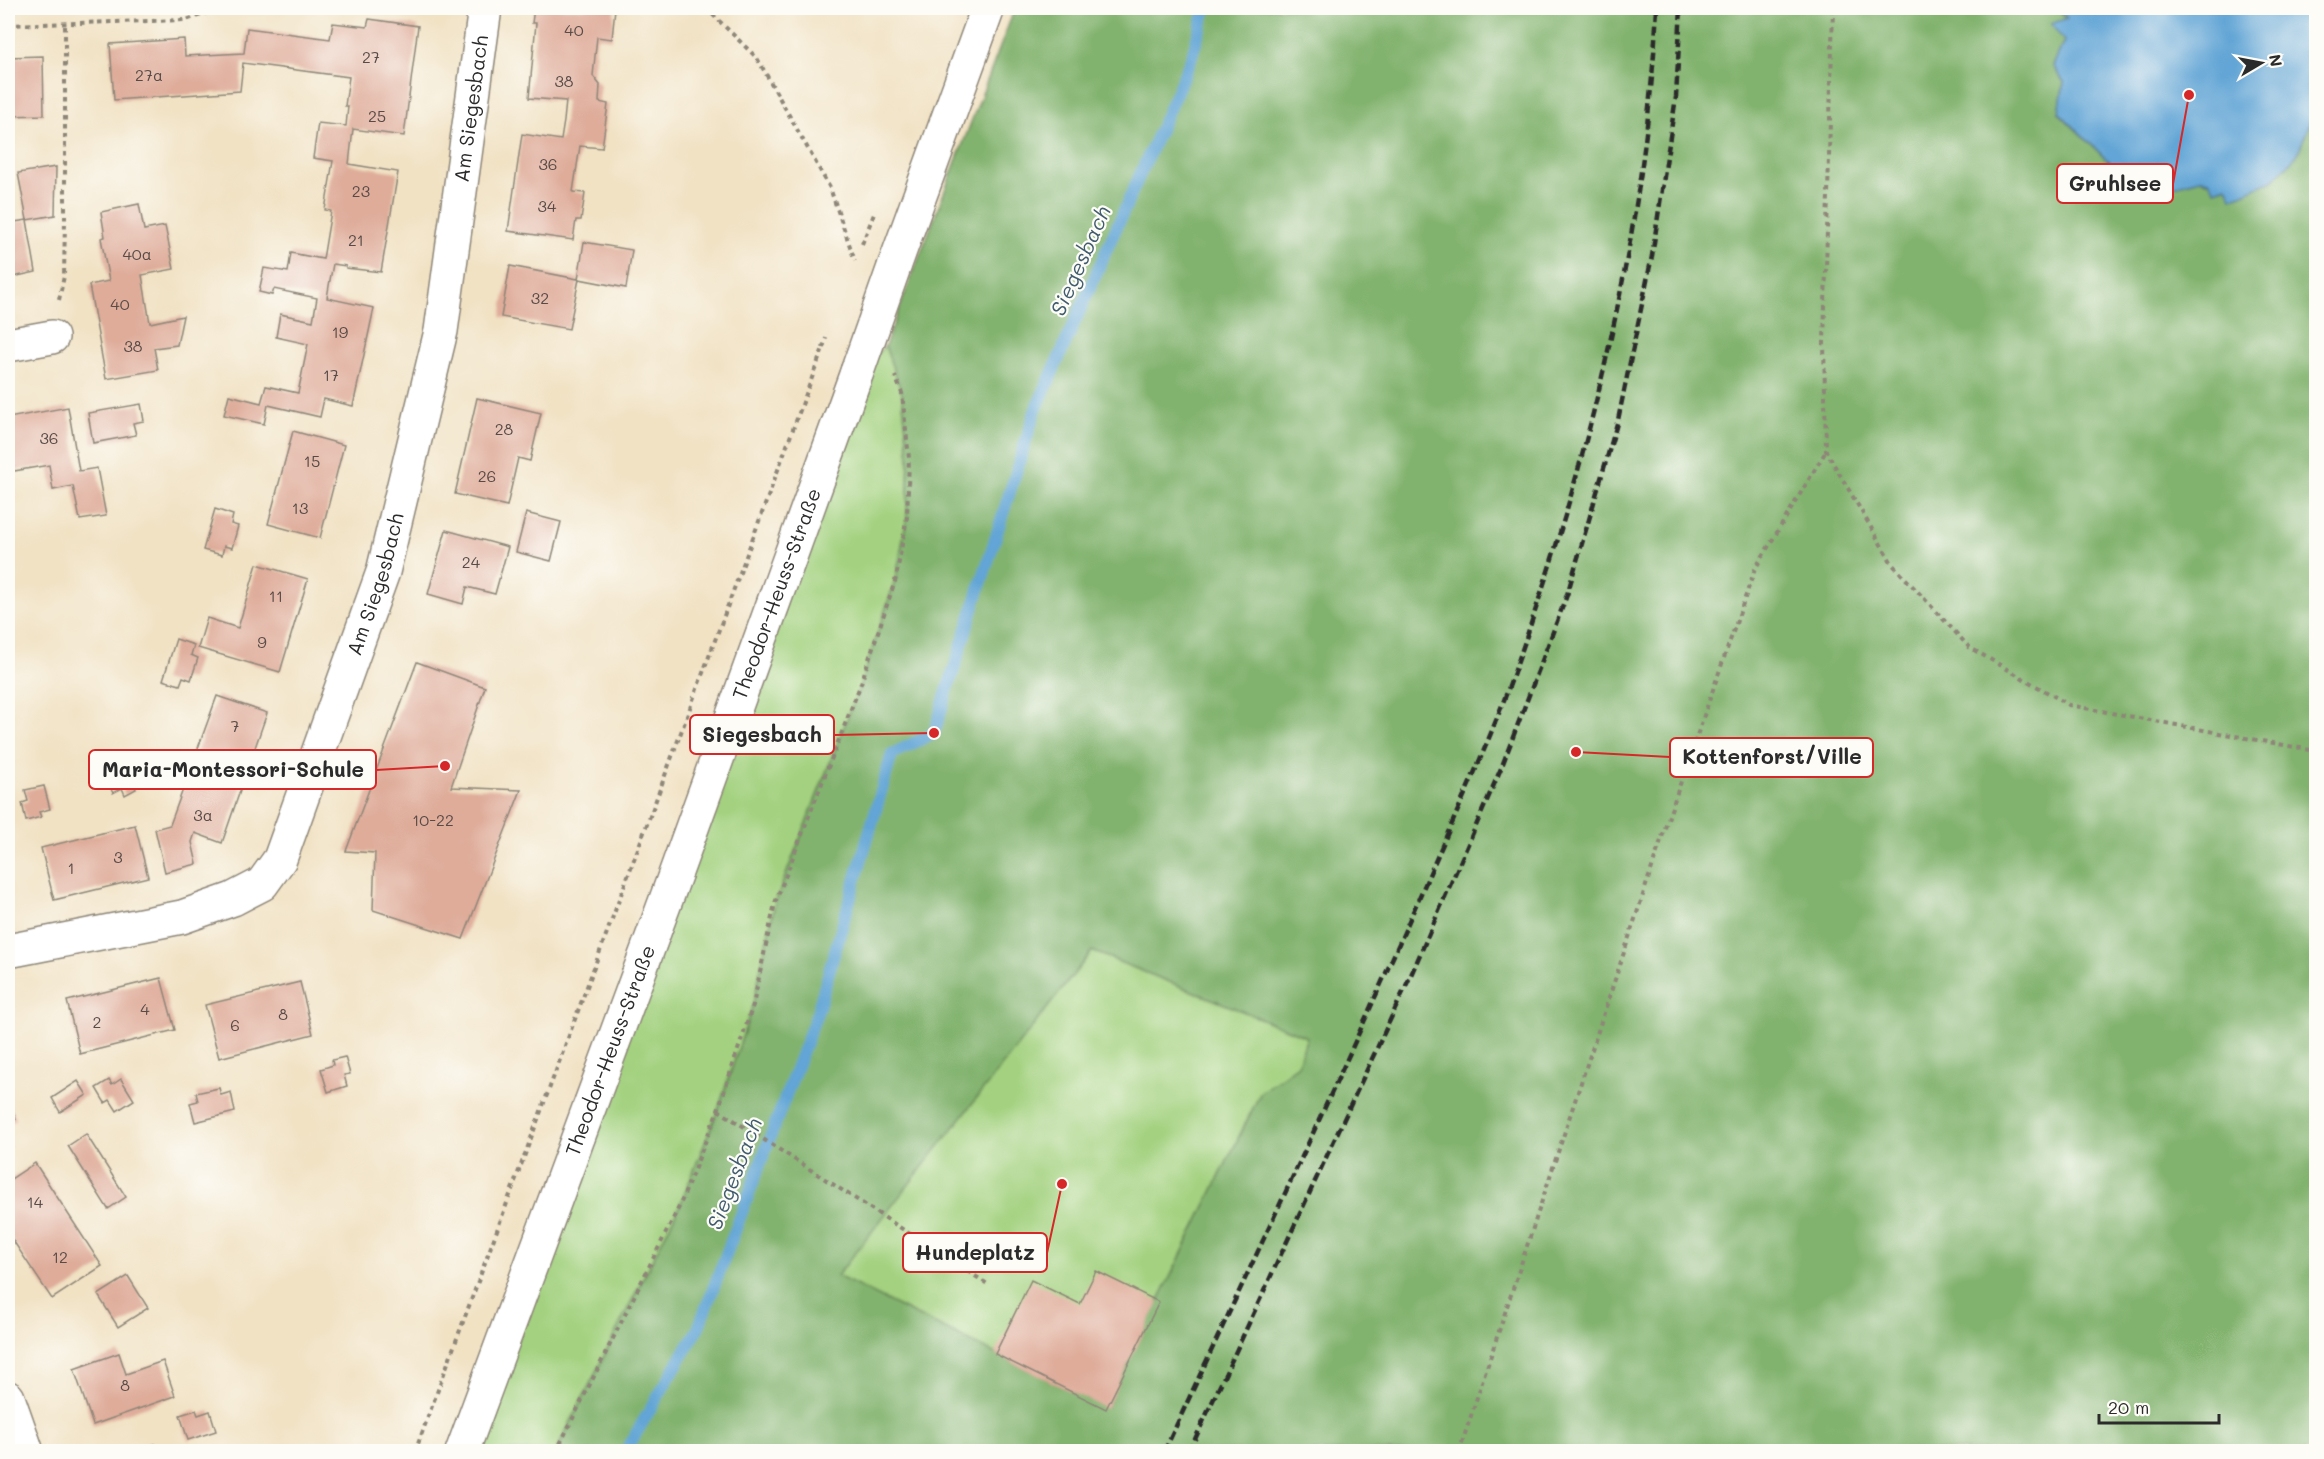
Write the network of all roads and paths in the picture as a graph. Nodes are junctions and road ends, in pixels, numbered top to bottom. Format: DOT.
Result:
graph roads {
  1 [pos="222,8"];
  2 [pos="485,8"];
  3 [pos="706,8"];
  4 [pos="988,8"];
  5 [pos="1833,8"];
  6 [pos="65,22"];
  7 [pos="8,25"];
  8 [pos="857,267"];
  9 [pos="52,337"];
  10 [pos="8,345"];
  11 [pos="823,348"];
  12 [pos="895,374"];
  13 [pos="1826,451"];
  14 [pos="2316,751"];
  15 [pos="8,951"];
  16 [pos="718,1110"];
  17 [pos="989,1286"];
  18 [pos="8,1398"];
  19 [pos="27,1452"];
  20 [pos="415,1452"];
  21 [pos="462,1452"];
  22 [pos="556,1452"];
  23 [pos="1459,1452"];
  1 -- 6 [label="path"];
  2 -- 15 [label="main road, Am Siegesbach"];
  3 -- 8 [label="path"];
  4 -- 21 [label="main road, Theodor-Heuss-Straße, bridge"];
  5 -- 13 [label="path"];
  6 -- 7 [label="path"];
  6 -- 9 [label="path"];
  9 -- 10 [label="main road"];
  11 -- 20 [label="path"];
  12 -- 16 [label="path"];
  13 -- 14 [label="path"];
  13 -- 23 [label="path"];
  16 -- 17 [label="path"];
  16 -- 22 [label="path"];
  18 -- 19 [label="main road"];
}
